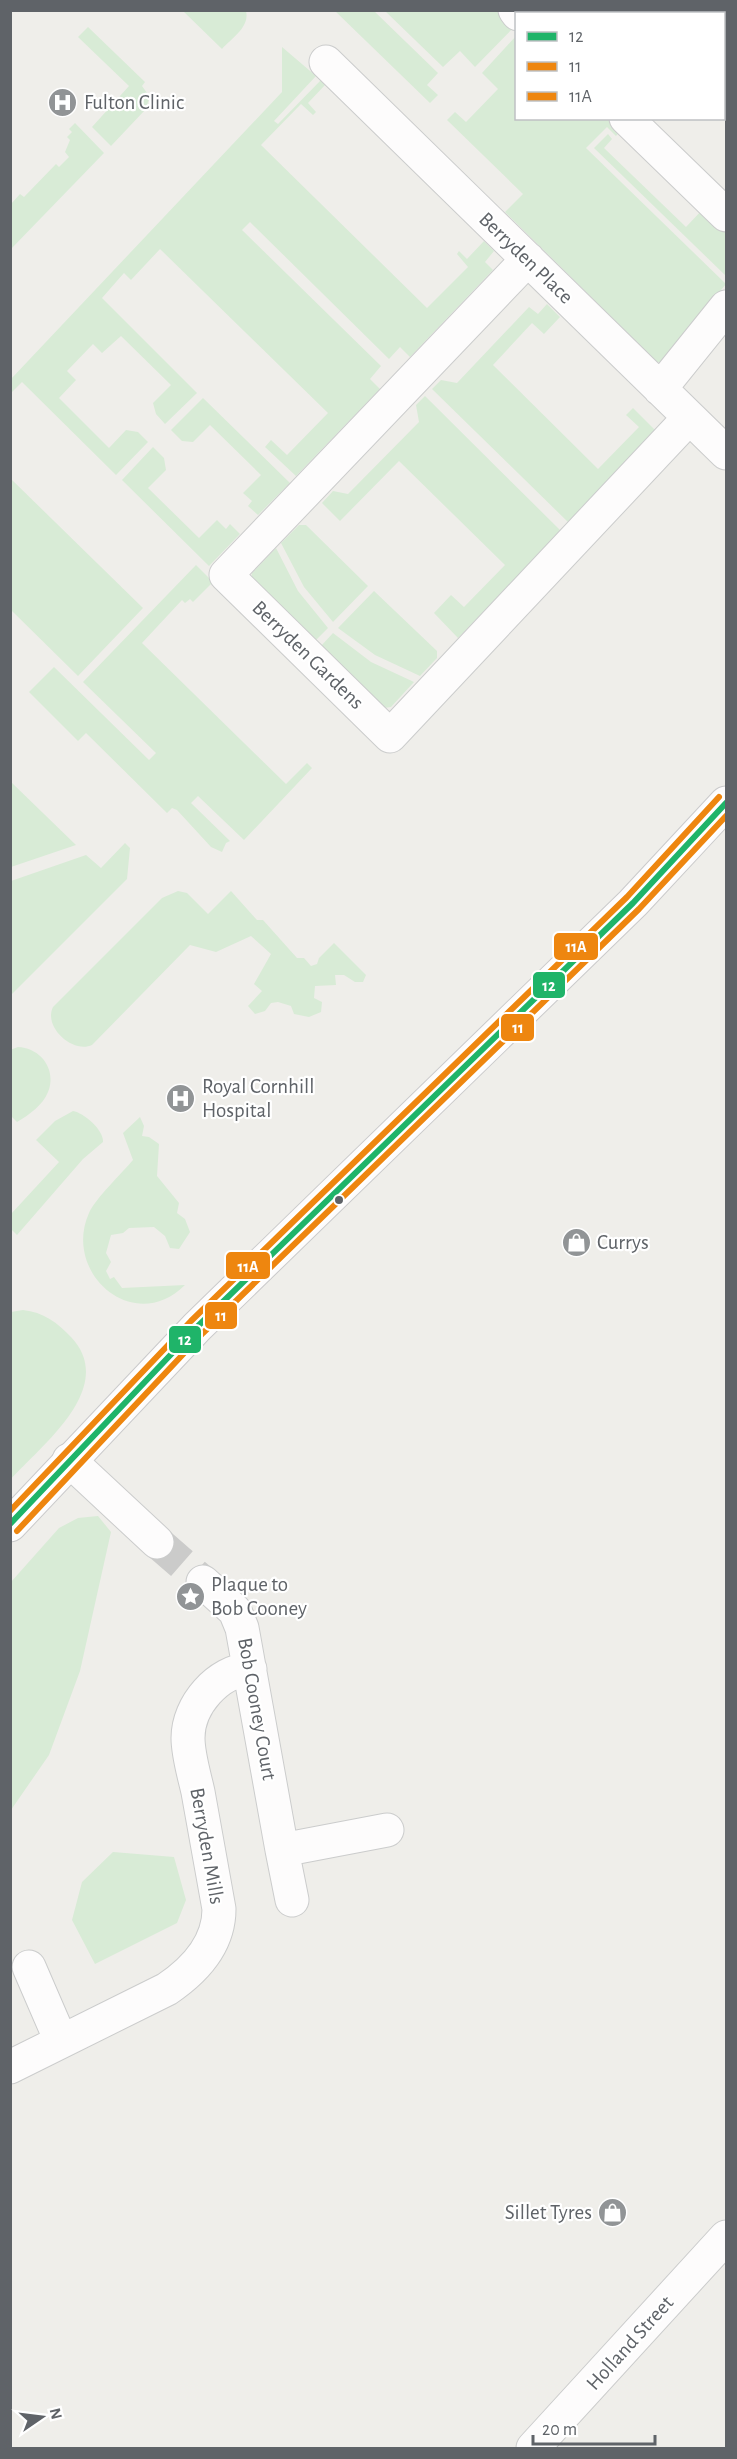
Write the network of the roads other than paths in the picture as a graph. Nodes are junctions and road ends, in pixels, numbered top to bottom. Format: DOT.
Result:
graph roads {
  1 [pos="326,62"];
  2 [pos="628,120"];
  3 [pos="726,215"];
  4 [pos="528,259"];
  5 [pos="726,307"];
  6 [pos="660,389"];
  7 [pos="689,418"];
  8 [pos="726,453"];
  9 [pos="726,803"];
  10 [pos="69,1460"];
  11 [pos="10,1525"];
  12 [pos="157,1542"];
  13 [pos="203,1582"];
  14 [pos="250,1669"];
  15 [pos="387,1830"];
  16 [pos="282,1850"];
  17 [pos="292,1900"];
  18 [pos="29,1967"];
  19 [pos="61,2041"];
  20 [pos="10,2067"];
  21 [pos="726,2237"];
  22 [pos="533,2448"];
  1 -- 4 [label="street, Berryden Place"];
  2 -- 3 [label="street"];
  4 -- 6 [label="street, Berryden Place"];
  4 -- 7 [label="street, Berryden Gardens"];
  5 -- 6 [label="street"];
  6 -- 7 [label="street, Berryden Place"];
  7 -- 8 [label="street, Berryden Place"];
  9 -- 10 [label="street"];
  10 -- 11 [label="street"];
  10 -- 12 [label="street"];
  13 -- 14 [label="street, Bob Cooney Court"];
  14 -- 16 [label="street, Bob Cooney Court"];
  14 -- 19 [label="street, Berryden Mills"];
  15 -- 16 [label="street"];
  16 -- 17 [label="street, Bob Cooney Court"];
  18 -- 19 [label="street"];
  19 -- 20 [label="street, Berryden Mills"];
  21 -- 22 [label="street, Holland Street"];
}
